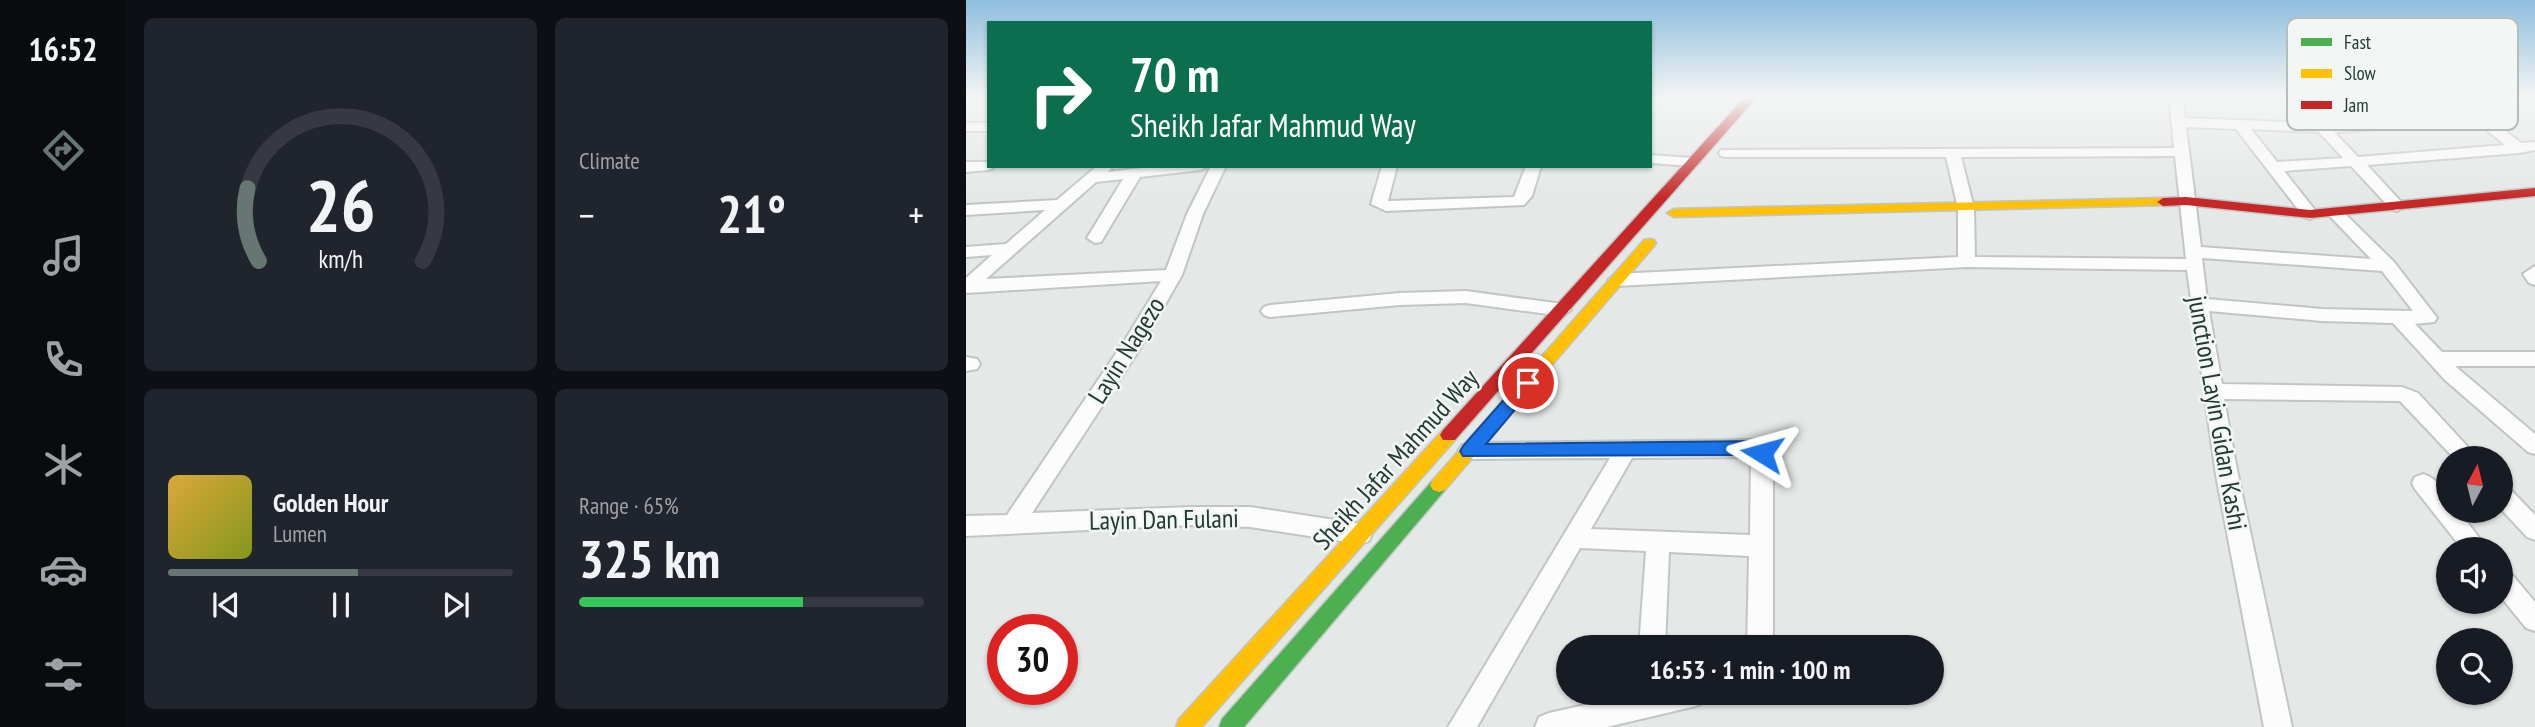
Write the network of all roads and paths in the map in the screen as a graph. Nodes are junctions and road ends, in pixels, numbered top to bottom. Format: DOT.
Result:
graph roads {
  1 [pos="1721,131"];
  2 [pos="2180,131"];
  3 [pos="2245,131"];
  4 [pos="2325,131"];
  5 [pos="2497,131"];
  6 [pos="1742,135"];
  7 [pos="2535,146"];
  8 [pos="2519,149"];
  9 [pos="2182,152"];
  10 [pos="1953,155"];
  11 [pos="1652,159"];
  12 [pos="1721,159"];
  13 [pos="1693,162"];
  14 [pos="2356,163"];
  15 [pos="987,166"];
  16 [pos="966,167"];
  17 [pos="2274,167"];
  18 [pos="1104,168"];
  19 [pos="1182,168"];
  20 [pos="1218,168"];
  21 [pos="1389,168"];
  22 [pos="1533,168"];
  23 [pos="1134,173"];
  24 [pos="1093,178"];
  25 [pos="2535,192"];
  26 [pos="1691,194"];
  27 [pos="2186,201"];
  28 [pos="1058,205"];
  29 [pos="2397,206"];
  30 [pos="1966,208"];
  31 [pos="966,210"];
  32 [pos="2334,212"];
  33 [pos="2310,214"];
  34 [pos="1666,223"];
  35 [pos="1095,238"];
  36 [pos="1007,249"];
  37 [pos="966,252"];
  38 [pos="2193,259"];
  39 [pos="1967,262"];
  40 [pos="2388,266"];
  41 [pos="2535,272"];
  42 [pos="1173,275"];
  43 [pos="2535,279"];
  44 [pos="1617,280"];
  45 [pos="966,287"];
  46 [pos="2199,304"];
  47 [pos="1562,310"];
  48 [pos="1270,312"];
  49 [pos="2400,319"];
  50 [pos="2436,359"];
  51 [pos="2535,359"];
  52 [pos="2213,391"];
  53 [pos="2457,446"];
  54 [pos="2535,446"];
  55 [pos="1626,449"];
  56 [pos="1469,451"];
  57 [pos="2423,483"];
  58 [pos="2517,503"];
  59 [pos="1013,524"];
  60 [pos="966,526"];
  61 [pos="2535,530"];
  62 [pos="1361,534"];
  63 [pos="2467,537"];
  64 [pos="1574,538"];
  65 [pos="1658,541"];
  66 [pos="1761,546"];
  67 [pos="2513,593"];
  68 [pos="2535,620"];
  69 [pos="1653,635"];
  70 [pos="1760,635"];
  71 [pos="1626,705"];
  72 [pos="1187,727"];
  73 [pos="1230,727"];
  74 [pos="1462,727"];
  75 [pos="1549,727"];
  76 [pos="2278,727"];
  1 -- 13 [label="main road, Sheikh Jafar Mahmud Way"];
  2 -- 9 [label="street, junction Layin Gidan Kashi"];
  3 -- 17 [label="street"];
  4 -- 14 [label="street"];
  5 -- 8 [label="street"];
  6 -- 12 [label="main road"];
  7 -- 8 [label="street"];
  8 -- 14 [label="street"];
  9 -- 10 [label="street"];
  9 -- 27 [label="street, junction Layin Gidan Kashi"];
  10 -- 12 [label="street"];
  10 -- 30 [label="street"];
  11 -- 13 [label="street"];
  13 -- 47 [label="main road, Sheikh Jafar Mahmud Way"];
  14 -- 17 [label="street"];
  14 -- 29 [label="street"];
  15 -- 16 [label="street"];
  17 -- 33 [label="street"];
  18 -- 24 [label="street"];
  19 -- 23 [label="street"];
  20 -- 42 [label="street, Layin Nagezo"];
  21 -- 22 [label="street"];
  23 -- 24 [label="street"];
  23 -- 35 [label="street"];
  24 -- 28 [label="street"];
  25 -- 29 [label="main road"];
  26 -- 34 [label="main road, Sheikh Jafar Mahmud Way"];
  27 -- 30 [label="main road"];
  27 -- 33 [label="main road"];
  27 -- 38 [label="street, junction Layin Gidan Kashi"];
  28 -- 31 [label="street"];
  28 -- 36 [label="street"];
  29 -- 32 [label="main road"];
  30 -- 34 [label="main road"];
  30 -- 39 [label="street"];
  32 -- 33 [label="main road"];
  32 -- 40 [label="street"];
  34 -- 44 [label="main road, Sheikh Jafar Mahmud Way"];
  36 -- 37 [label="street"];
  36 -- 45 [label="street"];
  38 -- 39 [label="street"];
  38 -- 40 [label="street"];
  38 -- 46 [label="street, junction Layin Gidan Kashi"];
  39 -- 44 [label="street"];
  40 -- 49 [label="street"];
  41 -- 43 [label="street"];
  42 -- 45 [label="street"];
  42 -- 59 [label="street, Layin Nagezo"];
  44 -- 56 [label="main road, Sheikh Jafar Mahmud Way"];
  46 -- 49 [label="street"];
  46 -- 52 [label="street, junction Layin Gidan Kashi"];
  47 -- 48 [label="street"];
  47 -- 62 [label="main road, Sheikh Jafar Mahmud Way"];
  49 -- 50 [label="street"];
  50 -- 51 [label="street"];
  50 -- 54 [label="street"];
  52 -- 53 [label="street"];
  52 -- 76 [label="street, junction Layin Gidan Kashi"];
  55 -- 56 [label="street"];
  55 -- 64 [label="street"];
  55 -- 66 [label="street"];
  56 -- 73 [label="main road, Sheikh Jafar Mahmud Way"];
  57 -- 63 [label="street"];
  58 -- 61 [label="street"];
  59 -- 60 [label="street, Layin Dan Fulani"];
  59 -- 62 [label="street, Layin Dan Fulani"];
  62 -- 72 [label="main road, Sheikh Jafar Mahmud Way"];
  64 -- 65 [label="street"];
  64 -- 74 [label="street"];
  65 -- 66 [label="street"];
  65 -- 69 [label="street"];
  66 -- 70 [label="street"];
  67 -- 68 [label="street"];
  71 -- 75 [label="street"];
}
